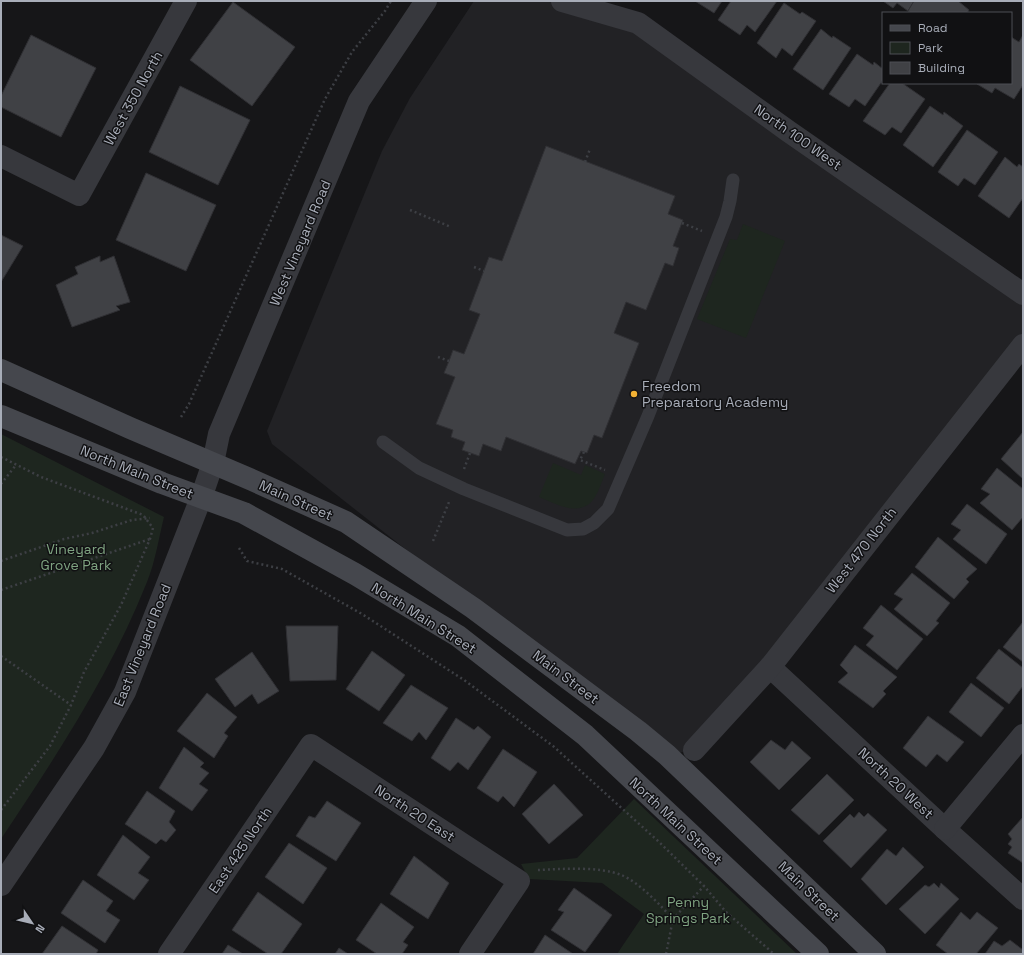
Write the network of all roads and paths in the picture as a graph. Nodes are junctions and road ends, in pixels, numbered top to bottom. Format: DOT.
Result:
graph roads {
  1 [pos="186,1"];
  2 [pos="391,1"];
  3 [pos="426,1"];
  4 [pos="562,1"];
  5 [pos="590,149"];
  6 [pos="1,156"];
  7 [pos="585,162"];
  8 [pos="732,180"];
  9 [pos="410,210"];
  10 [pos="682,223"];
  11 [pos="451,227"];
  12 [pos="704,232"];
  13 [pos="474,268"];
  14 [pos="484,271"];
  15 [pos="1023,294"];
  16 [pos="1023,345"];
  17 [pos="438,357"];
  18 [pos="449,361"];
  19 [pos="1,370"];
  20 [pos="1,416"];
  21 [pos="181,417"];
  22 [pos="383,442"];
  23 [pos="584,452"];
  24 [pos="470,453"];
  25 [pos="1,456"];
  26 [pos="212,463"];
  27 [pos="16,465"];
  28 [pos="462,472"];
  29 [pos="610,472"];
  30 [pos="1,484"];
  31 [pos="452,496"];
  32 [pos="201,498"];
  33 [pos="150,518"];
  34 [pos="146,519"];
  35 [pos="150,539"];
  36 [pos="433,541"];
  37 [pos="239,548"];
  38 [pos="1,561"];
  39 [pos="1,590"];
  40 [pos="1,656"];
  41 [pos="770,667"];
  42 [pos="71,705"];
  43 [pos="1023,736"];
  44 [pos="311,745"];
  45 [pos="694,750"];
  46 [pos="667,755"];
  47 [pos="1,810"];
  48 [pos="946,829"];
  49 [pos="528,876"];
  50 [pos="1,885"];
  51 [pos="704,886"];
  52 [pos="1023,899"];
  53 [pos="673,919"];
  54 [pos="169,954"];
  55 [pos="470,954"];
  56 [pos="666,954"];
  57 [pos="774,954"];
  58 [pos="818,954"];
  59 [pos="874,954"];
  1 -- 6 [label="street, West 350 North"];
  2 -- 21 [label="path"];
  3 -- 26 [label="street, West Vineyard Road"];
  4 -- 15 [label="street, North 100 West"];
  5 -- 7 [label="path"];
  8 -- 22 [label="lane"];
  9 -- 11 [label="path"];
  10 -- 12 [label="path"];
  13 -- 14 [label="path"];
  16 -- 41 [label="street, West 470 North"];
  17 -- 18 [label="path"];
  19 -- 26 [label="main road"];
  20 -- 32 [label="main road, North Main Street"];
  23 -- 29 [label="path"];
  24 -- 28 [label="path"];
  25 -- 27 [label="path"];
  26 -- 32 [label="street, West Vineyard Road"];
  26 -- 46 [label="main road, Main Street"];
  27 -- 30 [label="path"];
  27 -- 34 [label="path"];
  31 -- 36 [label="path"];
  32 -- 50 [label="street, East Vineyard Road"];
  32 -- 58 [label="main road, North Main Street"];
  33 -- 34 [label="path"];
  34 -- 35 [label="path"];
  34 -- 38 [label="path"];
  35 -- 39 [label="path"];
  35 -- 42 [label="path"];
  37 -- 51 [label="path"];
  40 -- 42 [label="path"];
  41 -- 45 [label="street, West 470 North"];
  41 -- 48 [label="street, North 20 West"];
  42 -- 47 [label="path"];
  43 -- 48 [label="street"];
  44 -- 49 [label="street, North 20 East"];
  44 -- 54 [label="street, East 425 North"];
  45 -- 46 [label="lane"];
  46 -- 59 [label="main road, Main Street"];
  48 -- 52 [label="street, North 20 West"];
  49 -- 53 [label="path"];
  49 -- 55 [label="street"];
  51 -- 53 [label="path"];
  51 -- 57 [label="path"];
  53 -- 56 [label="path"];
}
